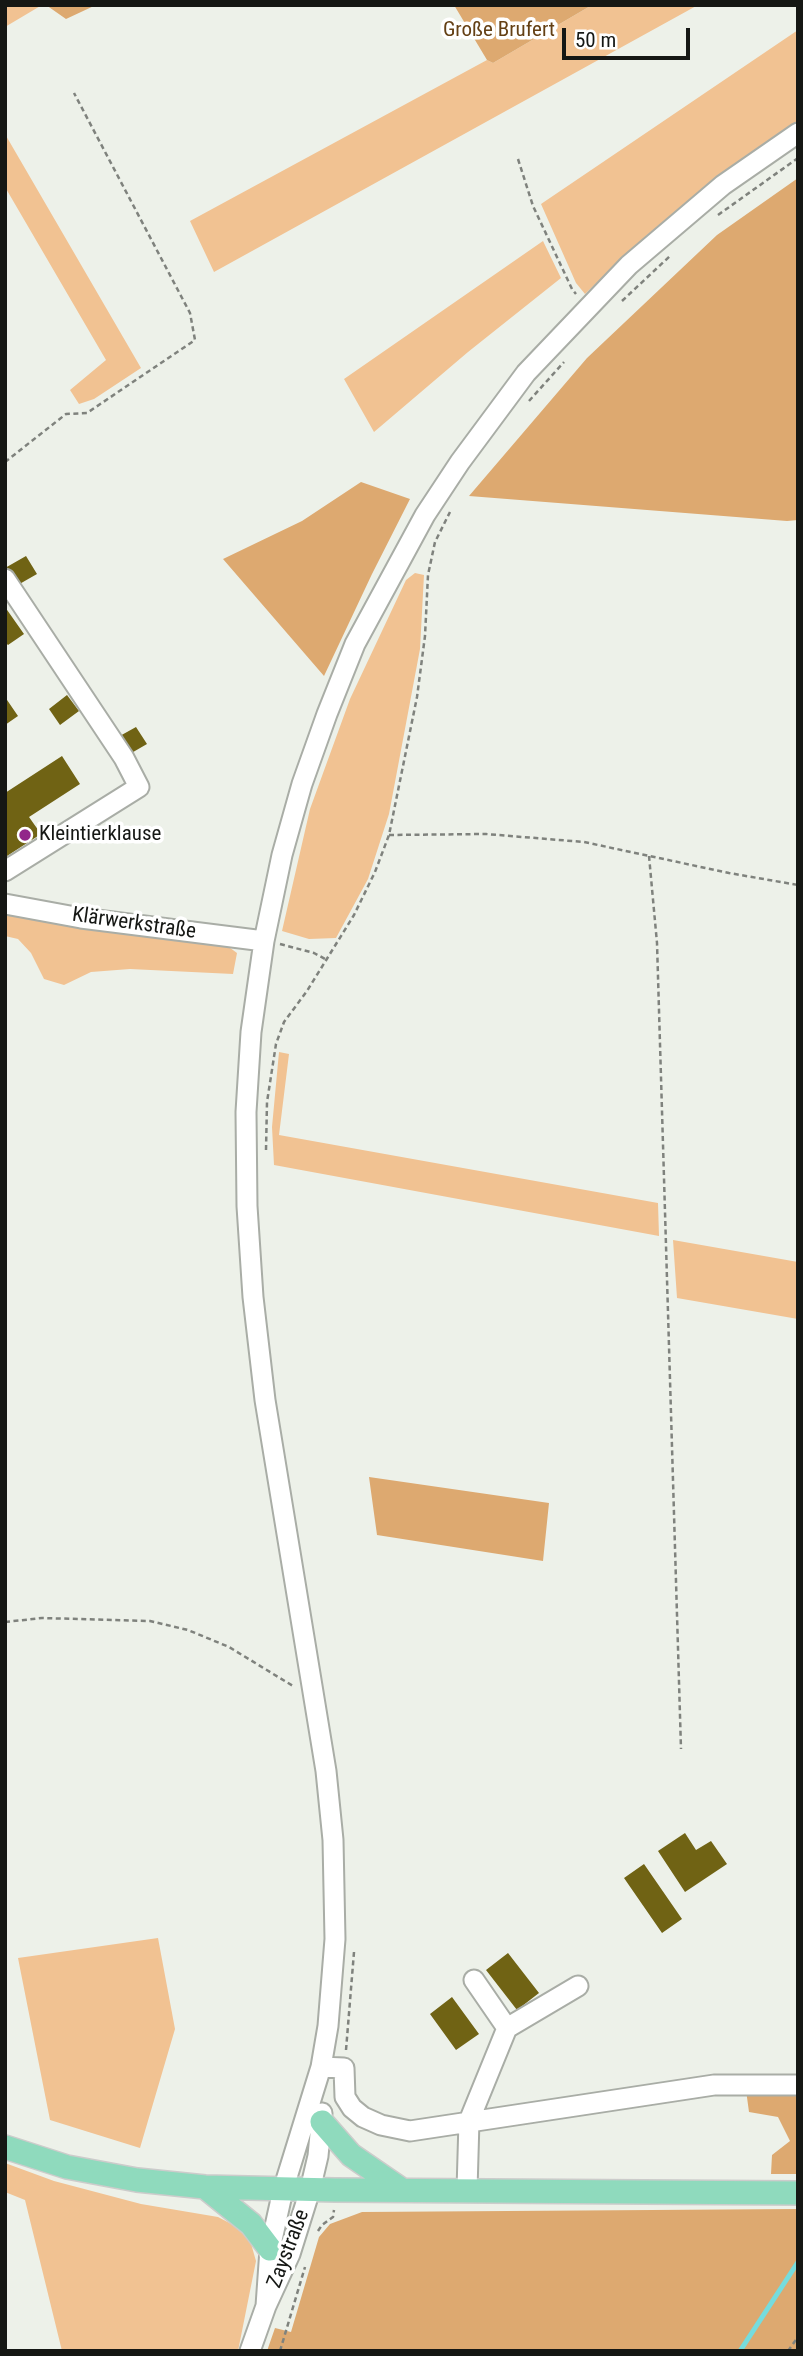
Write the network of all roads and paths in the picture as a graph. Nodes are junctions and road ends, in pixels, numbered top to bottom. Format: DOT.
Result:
graph roads {
  1 [pos="74,93"];
  2 [pos="798,133"];
  3 [pos="798,158"];
  4 [pos="518,159"];
  5 [pos="712,220"];
  6 [pos="679,248"];
  7 [pos="618,305"];
  8 [pos="588,307"];
  9 [pos="571,354"];
  10 [pos="528,402"];
  11 [pos="5,462"];
  12 [pos="451,510"];
  13 [pos="5,579"];
  14 [pos="389,835"];
  15 [pos="649,856"];
  16 [pos="5,871"];
  17 [pos="798,885"];
  18 [pos="5,904"];
  19 [pos="264,941"];
  20 [pos="327,960"];
  21 [pos="266,1152"];
  22 [pos="5,1622"];
  23 [pos="313,1693"];
  24 [pos="681,1749"];
  25 [pos="474,1980"];
  26 [pos="578,1986"];
  27 [pos="507,2028"];
  28 [pos="321,2067"];
  29 [pos="798,2085"];
  30 [pos="469,2121"];
  31 [pos="322,2122"];
  32 [pos="5,2147"];
  33 [pos="205,2187"];
  34 [pos="283,2190"];
  35 [pos="310,2190"];
  36 [pos="402,2190"];
  37 [pos="467,2190"];
  38 [pos="798,2193"];
  39 [pos="270,2249"];
  40 [pos="266,2306"];
  41 [pos="291,2316"];
  42 [pos="797,2339"];
  43 [pos="250,2351"];
  44 [pos="281,2351"];
  45 [pos="788,2351"];
  1 -- 11 [label="path"];
  2 -- 8 [label="street"];
  3 -- 5 [label="path"];
  4 -- 8 [label="path"];
  6 -- 7 [label="path"];
  8 -- 19 [label="street"];
  9 -- 10 [label="path"];
  12 -- 14 [label="path"];
  13 -- 16 [label="street"];
  14 -- 15 [label="path"];
  14 -- 20 [label="path"];
  15 -- 17 [label="path"];
  15 -- 24 [label="path"];
  18 -- 19 [label="street, Klärwerkstraße"];
  19 -- 20 [label="path"];
  19 -- 23 [label="street"];
  20 -- 21 [label="path"];
  22 -- 23 [label="path"];
  23 -- 28 [label="street"];
  25 -- 27 [label="street"];
  26 -- 27 [label="street"];
  27 -- 30 [label="street"];
  28 -- 30 [label="street"];
  28 -- 31 [label="street, Zaystraße"];
  28 -- 34 [label="street, Zaystraße"];
  29 -- 30 [label="street"];
  30 -- 37 [label="street"];
  31 -- 35 [label="street, Zaystraße"];
  31 -- 36 [label="main road"];
  32 -- 33 [label="main road"];
  33 -- 34 [label="main road"];
  33 -- 39 [label="main road"];
  34 -- 35 [label="main road"];
  34 -- 39 [label="street, Zaystraße"];
  35 -- 36 [label="main road"];
  35 -- 40 [label="street, Zaystraße"];
  36 -- 37 [label="main road"];
  37 -- 38 [label="main road"];
  39 -- 40 [label="street, Zaystraße"];
  40 -- 43 [label="street, Zaystraße"];
  41 -- 44 [label="path"];
  42 -- 45 [label="path"];
}
